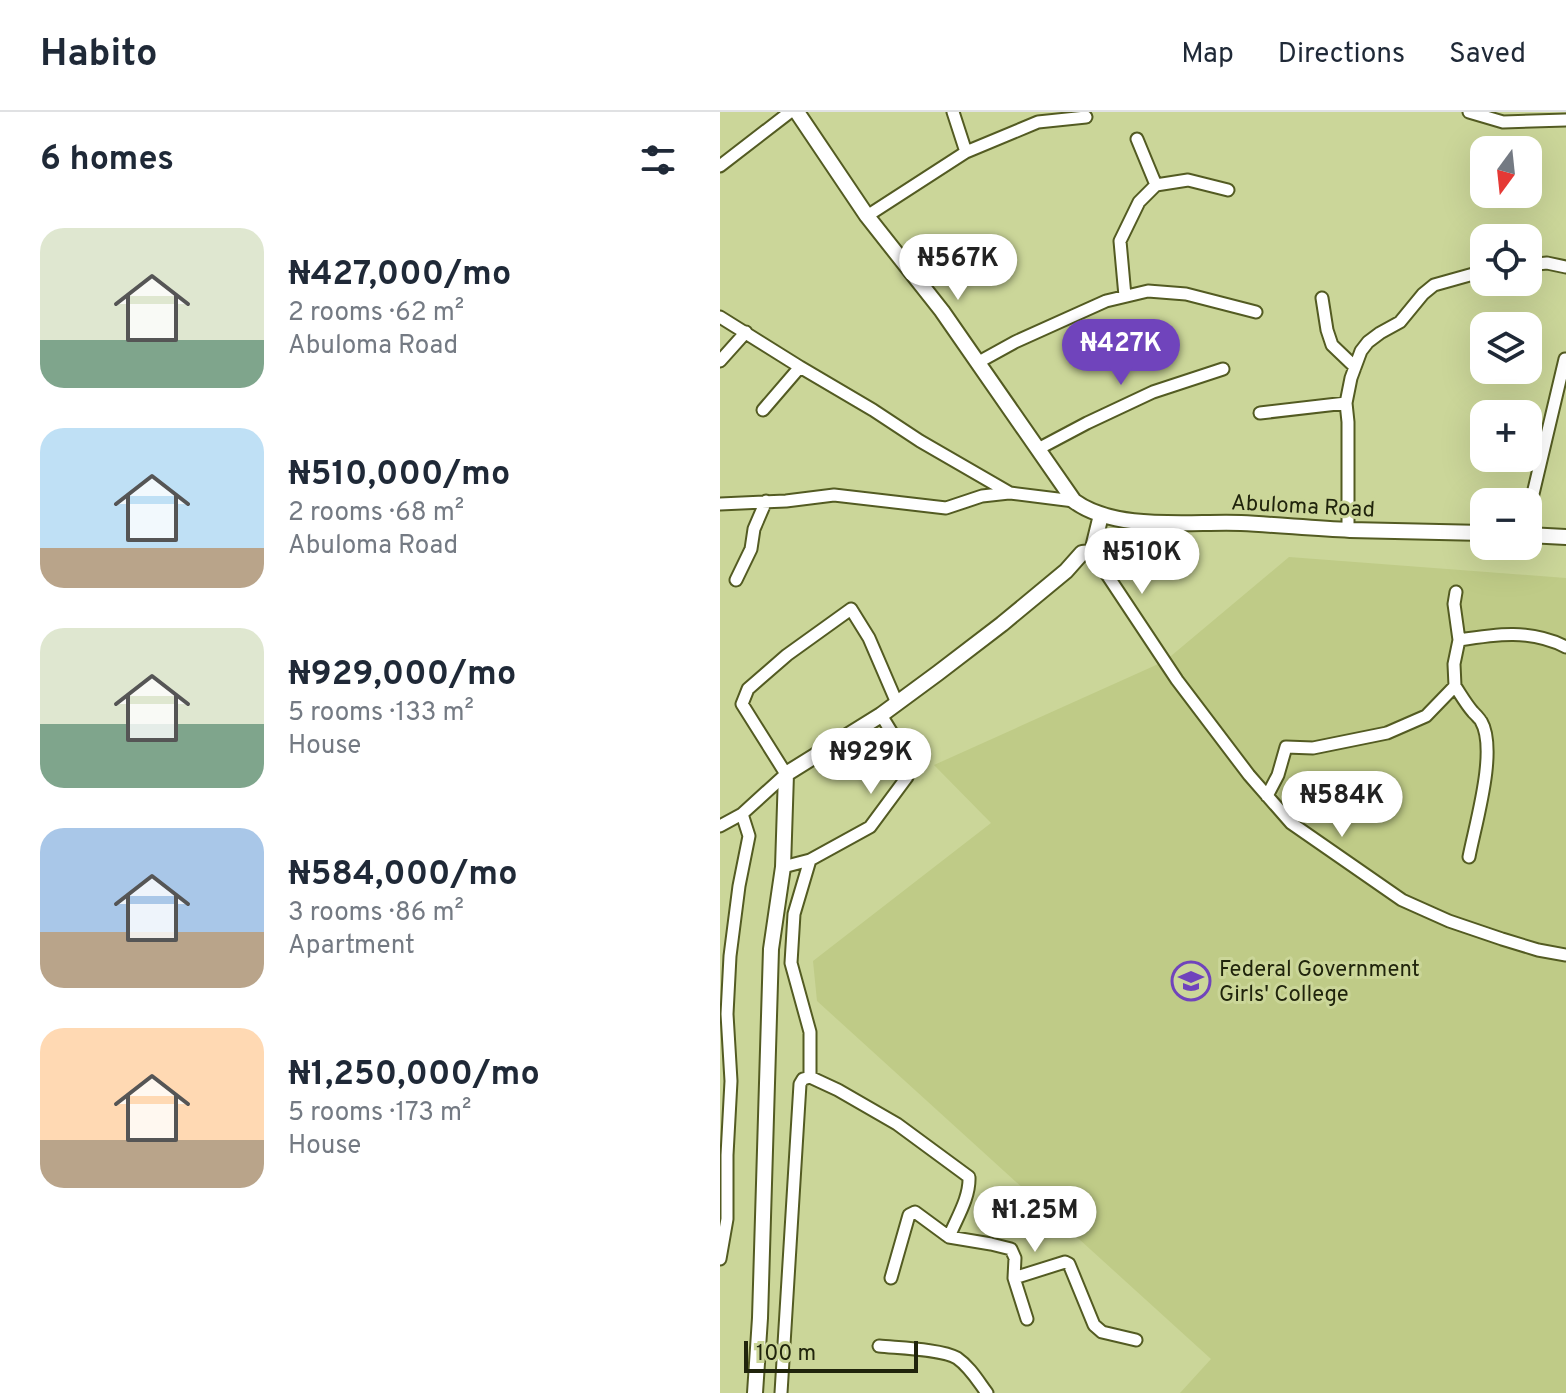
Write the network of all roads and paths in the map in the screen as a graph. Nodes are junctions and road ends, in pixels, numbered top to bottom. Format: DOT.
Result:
graph roads {
  1 [pos="790,112"];
  2 [pos="797,112"];
  3 [pos="953,112"];
  4 [pos="1469,112"];
  5 [pos="1086,117"];
  6 [pos="1566,120"];
  7 [pos="1137,139"];
  8 [pos="966,152"];
  9 [pos="720,166"];
  10 [pos="1156,185"];
  11 [pos="1228,190"];
  12 [pos="867,216"];
  13 [pos="1542,264"];
  14 [pos="1566,267"];
  15 [pos="1470,275"];
  16 [pos="1125,296"];
  17 [pos="1322,298"];
  18 [pos="1256,312"];
  19 [pos="720,317"];
  20 [pos="746,332"];
  21 [pos="1565,359"];
  22 [pos="720,361"];
  23 [pos="977,363"];
  24 [pos="800,367"];
  25 [pos="1355,367"];
  26 [pos="1223,369"];
  27 [pos="1346,403"];
  28 [pos="763,410"];
  29 [pos="1260,413"];
  30 [pos="1038,449"];
  31 [pos="1534,488"];
  32 [pos="1010,493"];
  33 [pos="766,501"];
  34 [pos="1074,501"];
  35 [pos="720,504"];
  36 [pos="1101,515"];
  37 [pos="1348,530"];
  38 [pos="1470,533"];
  39 [pos="1542,536"];
  40 [pos="1566,537"];
  41 [pos="1092,552"];
  42 [pos="736,580"];
  43 [pos="1456,592"];
  44 [pos="1459,640"];
  45 [pos="1566,647"];
  46 [pos="1455,686"];
  47 [pos="897,703"];
  48 [pos="881,715"];
  49 [pos="786,774"];
  50 [pos="1267,796"];
  51 [pos="742,814"];
  52 [pos="720,826"];
  53 [pos="1469,857"];
  54 [pos="810,860"];
  55 [pos="783,867"];
  56 [pos="1566,955"];
  57 [pos="810,1077"];
  58 [pos="724,1154"];
  59 [pos="949,1237"];
  60 [pos="720,1259"];
  61 [pos="891,1278"];
  62 [pos="1014,1278"];
  63 [pos="1027,1319"];
  64 [pos="1136,1340"];
  65 [pos="879,1346"];
  66 [pos="755,1393"];
  67 [pos="781,1393"];
  68 [pos="987,1393"];
  1 -- 9 [label="street"];
  2 -- 12 [label="street, Abuloma Road"];
  3 -- 8 [label="street"];
  4 -- 6 [label="street"];
  5 -- 8 [label="street"];
  7 -- 10 [label="street"];
  8 -- 12 [label="street"];
  10 -- 11 [label="street"];
  10 -- 16 [label="street"];
  12 -- 23 [label="street, Abuloma Road"];
  13 -- 14 [label="street"];
  15 -- 25 [label="street"];
  16 -- 18 [label="street"];
  16 -- 23 [label="street"];
  17 -- 25 [label="street"];
  19 -- 20 [label="street"];
  20 -- 22 [label="street"];
  20 -- 24 [label="street"];
  21 -- 31 [label="street"];
  23 -- 30 [label="street, Abuloma Road"];
  24 -- 28 [label="street"];
  24 -- 32 [label="street"];
  25 -- 27 [label="street"];
  26 -- 30 [label="street"];
  27 -- 29 [label="street"];
  27 -- 37 [label="street"];
  30 -- 34 [label="street, Abuloma Road"];
  32 -- 33 [label="street"];
  32 -- 34 [label="street"];
  33 -- 35 [label="street"];
  33 -- 42 [label="street"];
  34 -- 36 [label="street, Abuloma Road"];
  36 -- 37 [label="street, Abuloma Road"];
  36 -- 41 [label="street"];
  37 -- 38 [label="street, Abuloma Road"];
  39 -- 40 [label="street"];
  41 -- 47 [label="street"];
  41 -- 50 [label="street"];
  43 -- 44 [label="street"];
  44 -- 45 [label="street"];
  44 -- 46 [label="street"];
  46 -- 50 [label="street"];
  46 -- 53 [label="street"];
  47 -- 48 [label="street"];
  47 -- 49 [label="street"];
  48 -- 49 [label="street"];
  48 -- 54 [label="street"];
  49 -- 51 [label="street"];
  49 -- 55 [label="street"];
  50 -- 56 [label="street"];
  51 -- 52 [label="street"];
  51 -- 58 [label="street"];
  54 -- 55 [label="street"];
  54 -- 57 [label="street"];
  55 -- 66 [label="street"];
  57 -- 59 [label="street"];
  57 -- 67 [label="street"];
  58 -- 60 [label="street"];
  59 -- 61 [label="street"];
  59 -- 62 [label="street"];
  62 -- 63 [label="street"];
  62 -- 64 [label="street"];
  65 -- 68 [label="street"];
}
